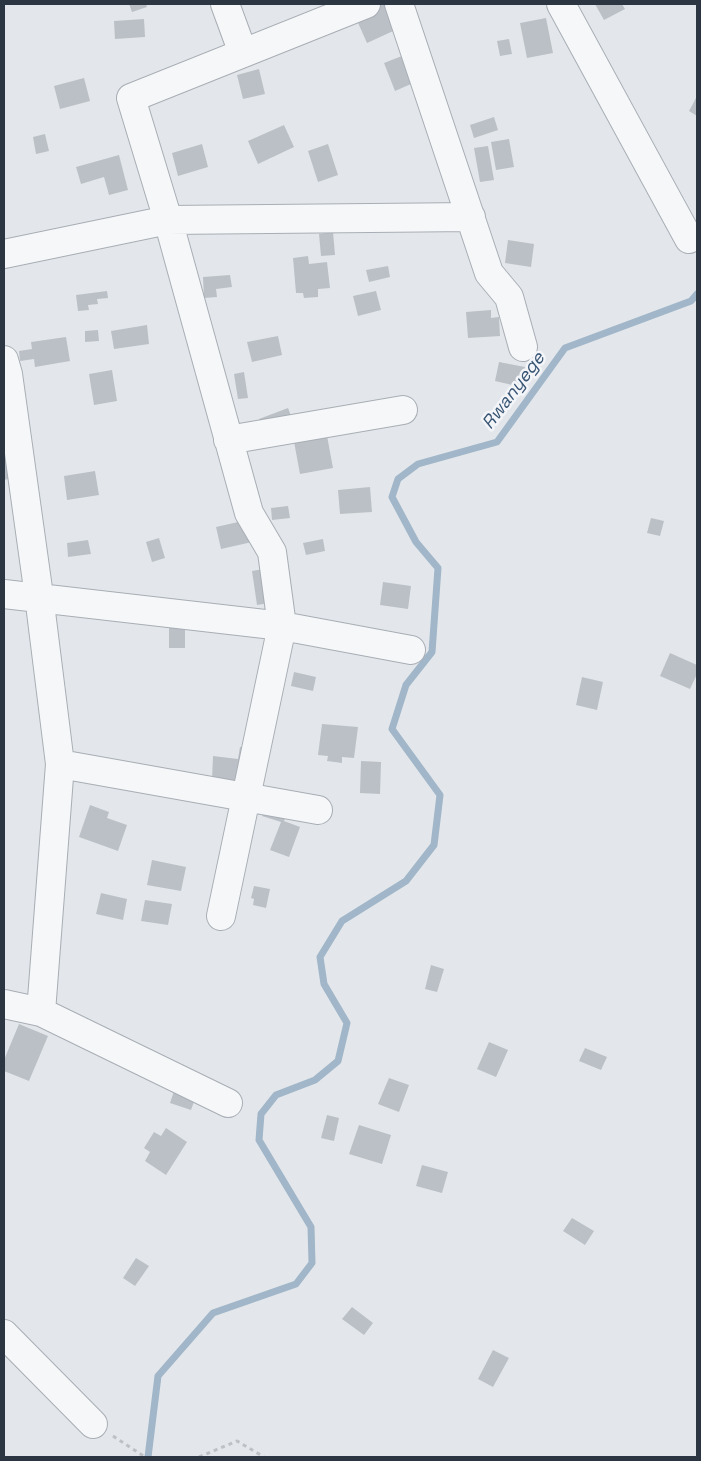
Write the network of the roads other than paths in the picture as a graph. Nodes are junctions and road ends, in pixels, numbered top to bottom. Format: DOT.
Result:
graph roads {
  1 [pos="225,4"];
  2 [pos="366,4"];
  3 [pos="399,4"];
  4 [pos="561,4"];
  5 [pos="243,53"];
  6 [pos="471,217"];
  7 [pos="168,220"];
  8 [pos="689,239"];
  9 [pos="4,254"];
  10 [pos="523,347"];
  11 [pos="5,370"];
  12 [pos="403,410"];
  13 [pos="228,440"];
  14 [pos="4,594"];
  15 [pos="39,596"];
  16 [pos="282,626"];
  17 [pos="411,650"];
  18 [pos="60,764"];
  19 [pos="246,798"];
  20 [pos="318,810"];
  21 [pos="221,916"];
  22 [pos="4,1004"];
  23 [pos="40,1012"];
  24 [pos="228,1103"];
  25 [pos="4,1334"];
  26 [pos="93,1424"];
  1 -- 5 [label="street"];
  2 -- 5 [label="street"];
  3 -- 6 [label="street"];
  4 -- 8 [label="street"];
  5 -- 7 [label="street"];
  6 -- 7 [label="street"];
  6 -- 10 [label="street"];
  7 -- 9 [label="street"];
  7 -- 13 [label="street"];
  11 -- 15 [label="street"];
  12 -- 13 [label="street"];
  13 -- 16 [label="street"];
  14 -- 15 [label="street"];
  15 -- 16 [label="street"];
  15 -- 18 [label="street"];
  16 -- 17 [label="street"];
  16 -- 19 [label="street"];
  18 -- 19 [label="street"];
  18 -- 23 [label="street"];
  19 -- 20 [label="street"];
  19 -- 21 [label="street"];
  22 -- 23 [label="street"];
  23 -- 24 [label="street"];
  25 -- 26 [label="street"];
}
